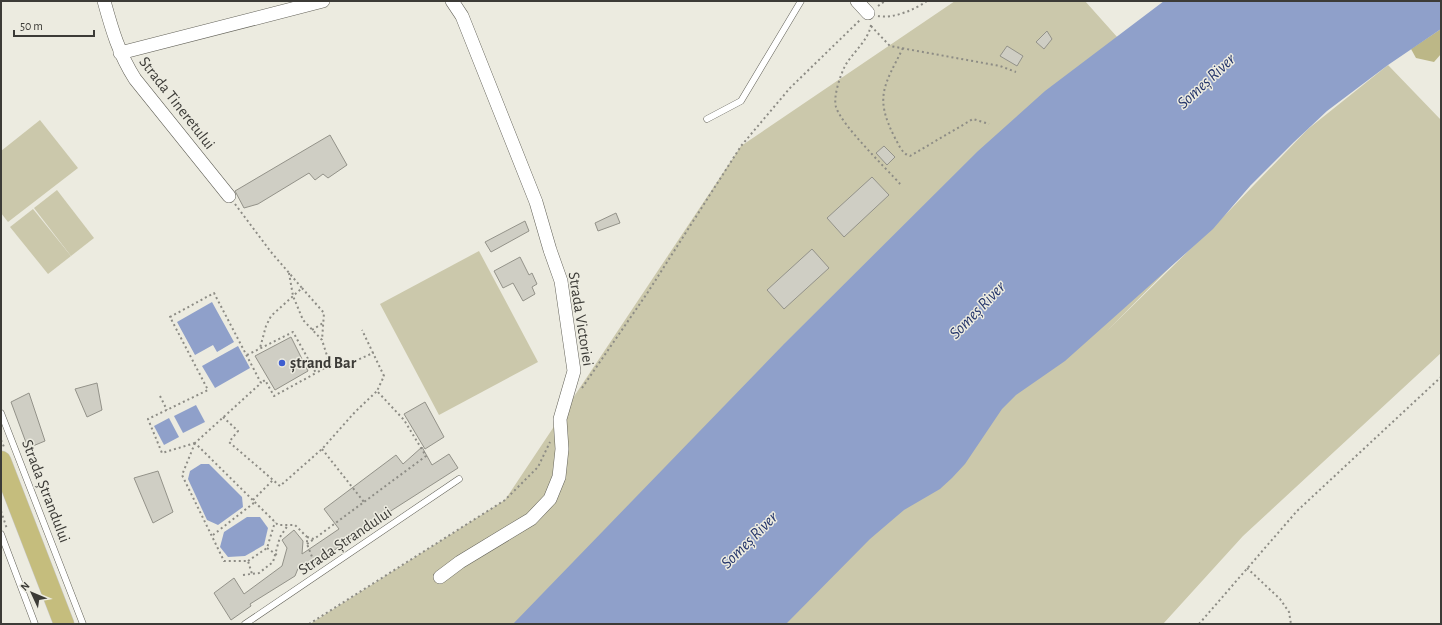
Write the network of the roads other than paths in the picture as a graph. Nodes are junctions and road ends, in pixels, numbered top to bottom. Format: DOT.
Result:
graph roads {
  1 [pos="104,1"];
  2 [pos="322,1"];
  3 [pos="452,1"];
  4 [pos="801,1"];
  5 [pos="857,1"];
  6 [pos="869,19"];
  7 [pos="120,53"];
  8 [pos="707,119"];
  9 [pos="229,196"];
  10 [pos="1,413"];
  11 [pos="1,461"];
  12 [pos="459,479"];
  13 [pos="1,495"];
  14 [pos="1,534"];
  15 [pos="440,577"];
  16 [pos="46,597"];
  17 [pos="35,624"];
  18 [pos="50,624"];
  19 [pos="64,624"];
  20 [pos="82,624"];
  21 [pos="245,624"];
  1 -- 7 [label="street, Strada Tineretului"];
  2 -- 7 [label="street"];
  3 -- 15 [label="street, Strada Victoriei"];
  4 -- 8 [label="lane"];
  5 -- 6 [label="street"];
  7 -- 9 [label="street, Strada Tineretului"];
  10 -- 20 [label="lane, Strada Ștrandului"];
  11 -- 16 [label="main road"];
  12 -- 21 [label="lane, Strada Ștrandului"];
  13 -- 16 [label="main road"];
  14 -- 17 [label="lane"];
  16 -- 18 [label="main road"];
  16 -- 19 [label="main road"];
}
